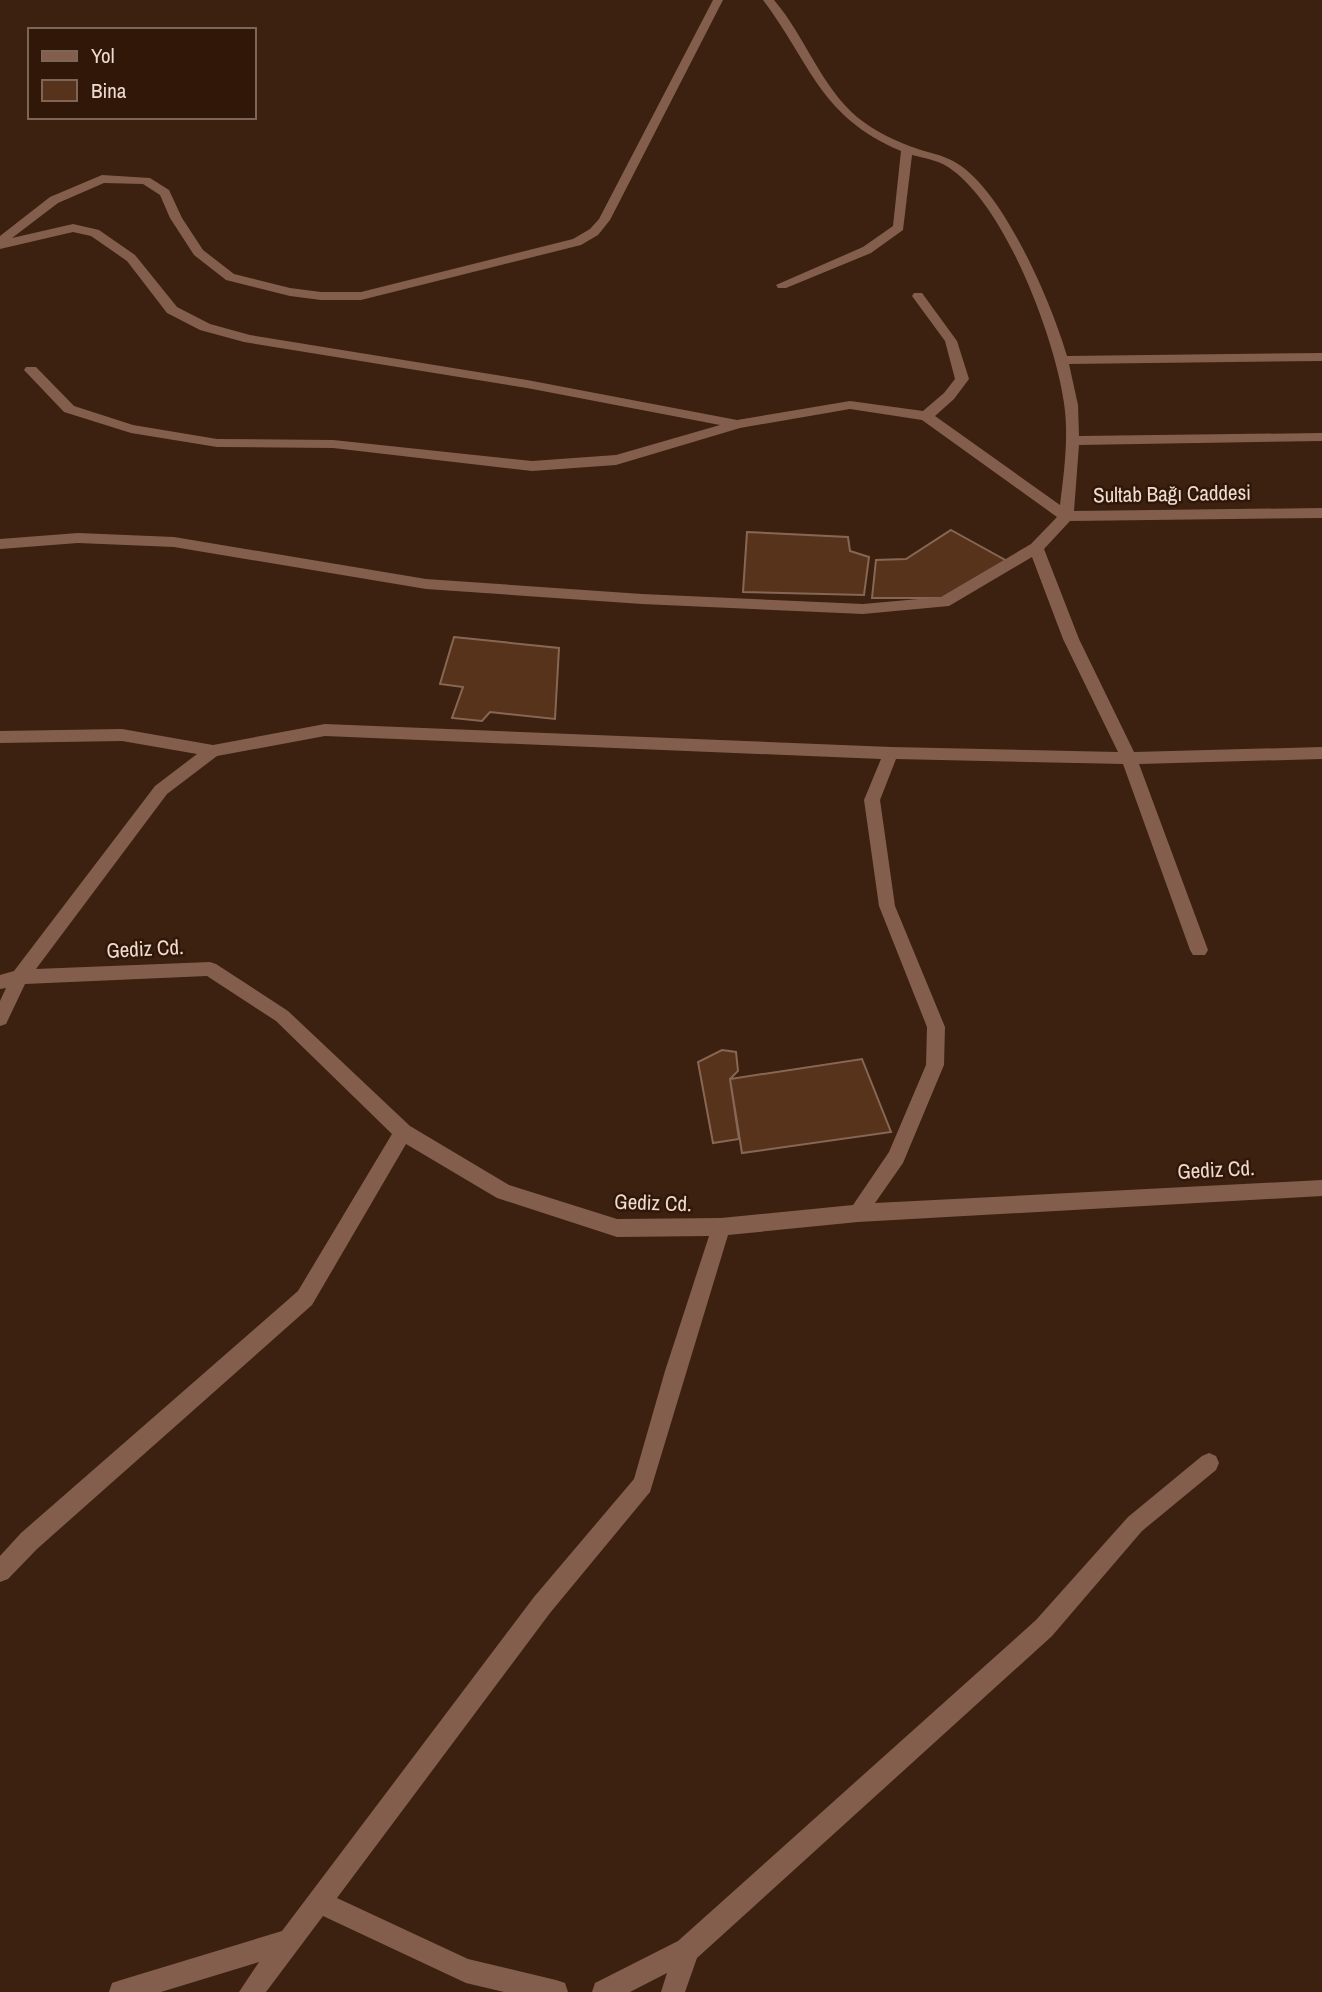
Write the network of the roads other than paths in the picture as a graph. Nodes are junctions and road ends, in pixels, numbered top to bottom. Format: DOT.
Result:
graph roads {
  1 [pos="718,0"];
  2 [pos="768,0"];
  3 [pos="907,149"];
  4 [pos="0,244"];
  5 [pos="782,285"];
  6 [pos="918,296"];
  7 [pos="1322,357"];
  8 [pos="1063,360"];
  9 [pos="31,370"];
  10 [pos="926,416"];
  11 [pos="739,424"];
  12 [pos="1322,437"];
  13 [pos="1073,441"];
  14 [pos="1322,513"];
  15 [pos="1066,516"];
  16 [pos="0,544"];
  17 [pos="1036,548"];
  18 [pos="0,737"];
  19 [pos="213,751"];
  20 [pos="891,753"];
  21 [pos="1322,753"];
  22 [pos="1129,758"];
  23 [pos="1199,950"];
  24 [pos="20,977"];
  25 [pos="0,982"];
  26 [pos="0,1019"];
  27 [pos="403,1132"];
  28 [pos="1322,1188"];
  29 [pos="859,1213"];
  30 [pos="722,1227"];
  31 [pos="1209,1463"];
  32 [pos="0,1571"];
  33 [pos="320,1902"];
  34 [pos="291,1940"];
  35 [pos="687,1950"];
  36 [pos="121,1992"];
  37 [pos="251,1992"];
  38 [pos="556,1992"];
  39 [pos="604,1992"];
  40 [pos="673,1992"];
  1 -- 4 [label="street"];
  2 -- 3 [label="street"];
  3 -- 5 [label="street"];
  3 -- 8 [label="street"];
  4 -- 11 [label="street"];
  6 -- 10 [label="street"];
  7 -- 8 [label="street"];
  8 -- 13 [label="street"];
  9 -- 11 [label="street"];
  10 -- 11 [label="street"];
  10 -- 15 [label="street"];
  12 -- 13 [label="street"];
  13 -- 15 [label="street"];
  14 -- 15 [label="street, Sultab Bağı Caddesi"];
  15 -- 17 [label="street, Sultab Bağı Caddesi"];
  16 -- 17 [label="street, Sultab Bağı Caddesi"];
  17 -- 22 [label="street"];
  18 -- 19 [label="street"];
  19 -- 20 [label="street"];
  19 -- 24 [label="street"];
  20 -- 22 [label="street"];
  20 -- 29 [label="street"];
  21 -- 22 [label="street"];
  22 -- 23 [label="street"];
  24 -- 25 [label="street, Gediz Cd."];
  24 -- 26 [label="street"];
  24 -- 27 [label="street, Gediz Cd."];
  27 -- 30 [label="street, Gediz Cd."];
  27 -- 32 [label="street"];
  28 -- 29 [label="street, Gediz Cd."];
  29 -- 30 [label="street, Gediz Cd."];
  30 -- 33 [label="street"];
  31 -- 35 [label="street"];
  33 -- 34 [label="street"];
  33 -- 38 [label="street"];
  34 -- 36 [label="street"];
  34 -- 37 [label="street"];
  35 -- 39 [label="street"];
  35 -- 40 [label="street"];
}
